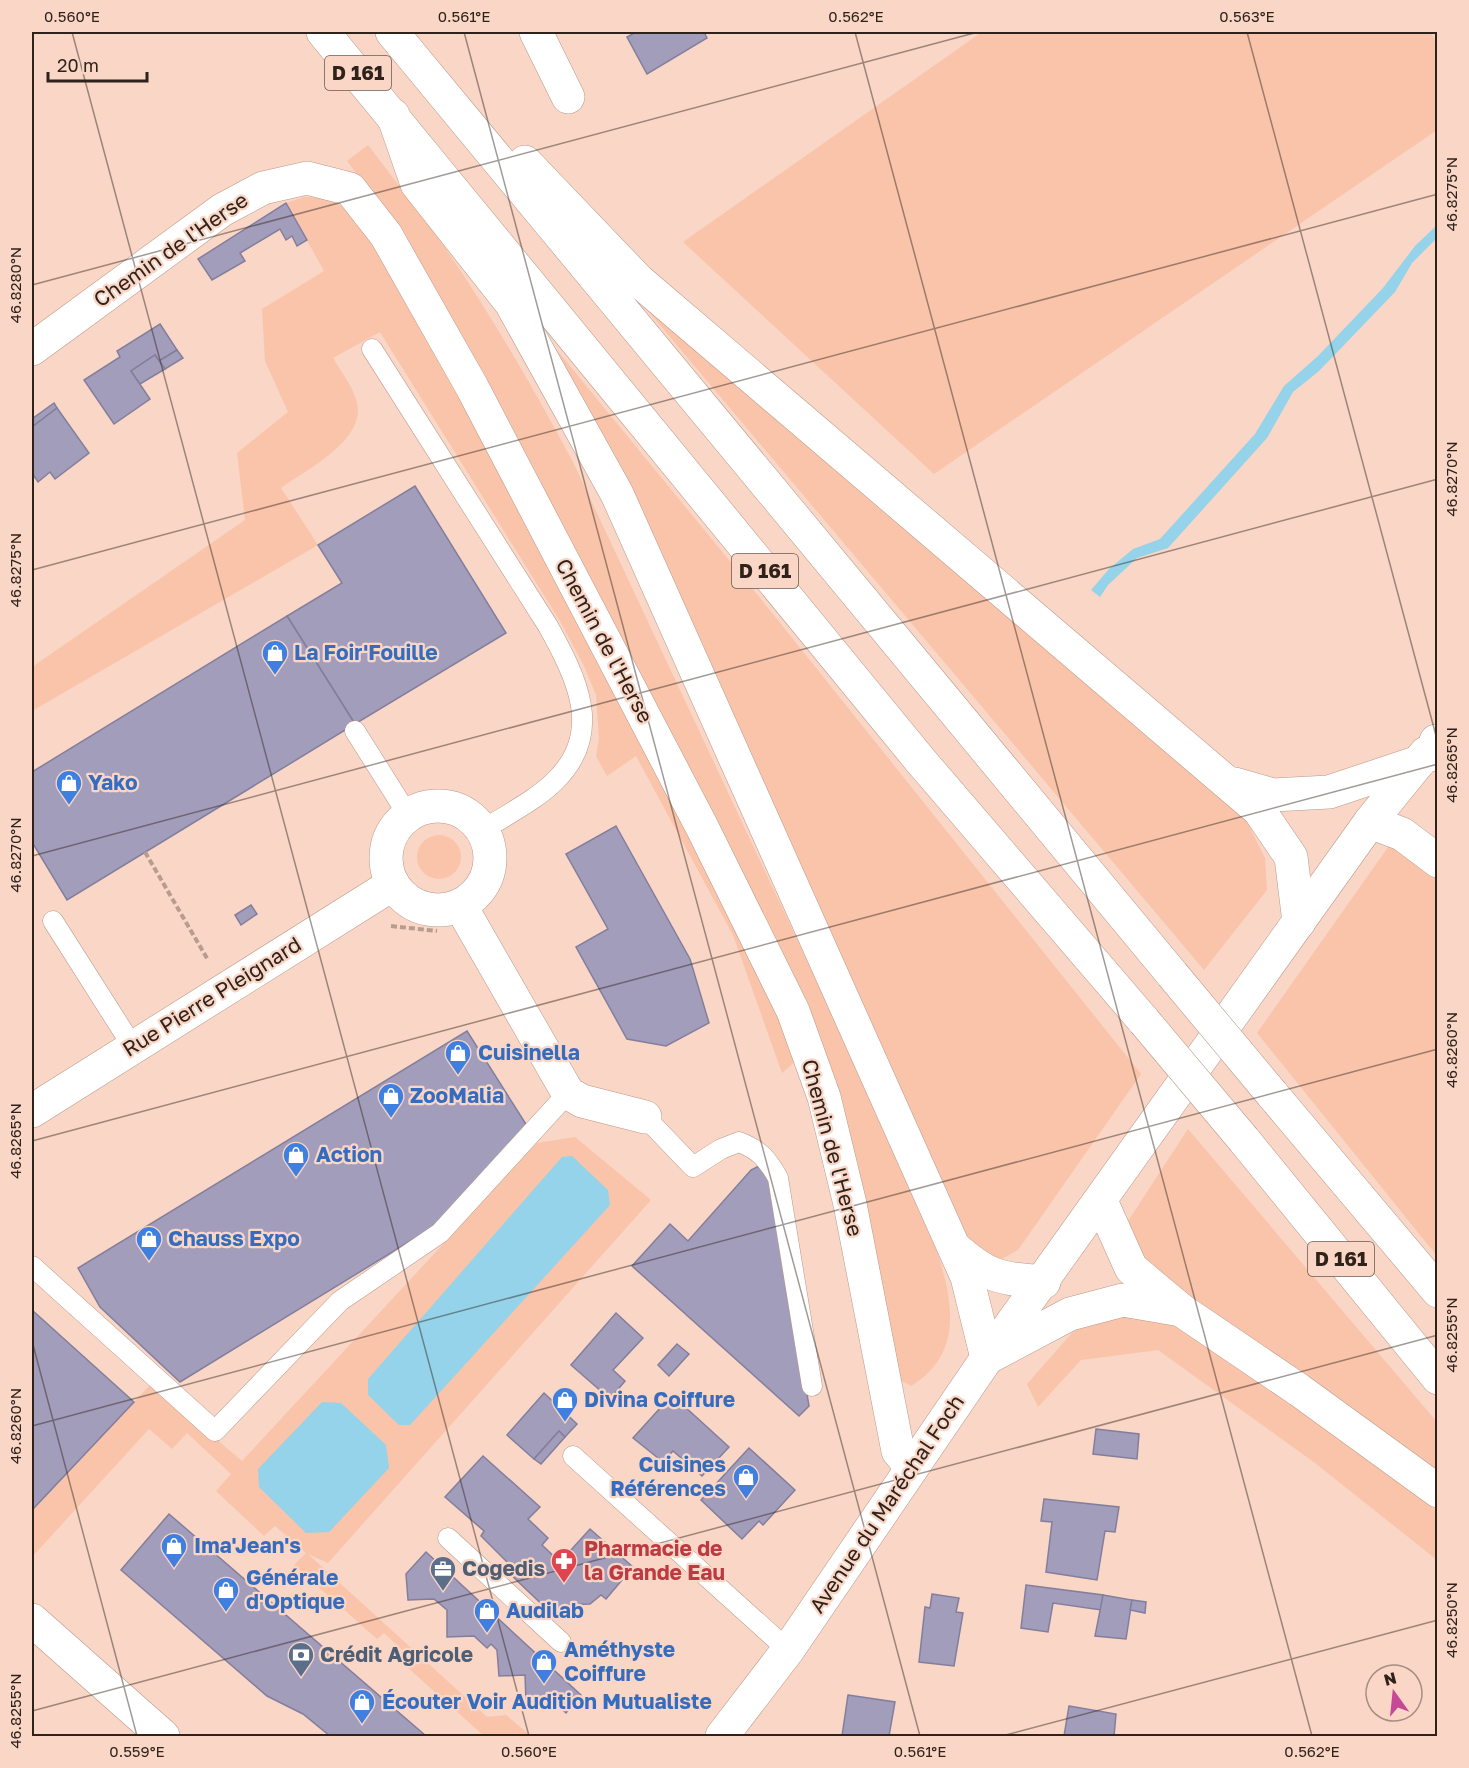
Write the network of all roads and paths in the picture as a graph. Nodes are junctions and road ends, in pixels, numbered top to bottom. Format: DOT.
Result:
graph roads {
  1 [pos="323,32"];
  2 [pos="392,32"];
  3 [pos="536,32"];
  4 [pos="444,94"];
  5 [pos="568,97"];
  6 [pos="393,116"];
  7 [pos="32,349"];
  8 [pos="372,349"];
  9 [pos="355,731"];
  10 [pos="1432,750"];
  11 [pos="1227,782"];
  12 [pos="408,815"];
  13 [pos="1370,822"];
  14 [pos="483,830"];
  15 [pos="145,852"];
  16 [pos="1437,861"];
  17 [pos="393,884"];
  18 [pos="451,918"];
  19 [pos="53,921"];
  20 [pos="1299,922"];
  21 [pos="384,926"];
  22 [pos="221,991"];
  23 [pos="133,1047"];
  24 [pos="568,1094"];
  25 [pos="32,1111"];
  26 [pos="645,1117"];
  27 [pos="1101,1201"];
  28 [pos="953,1246"];
  29 [pos="32,1266"];
  30 [pos="1044,1282"];
  31 [pos="1437,1291"];
  32 [pos="1181,1310"];
  33 [pos="987,1358"];
  34 [pos="1437,1378"];
  35 [pos="812,1386"];
  36 [pos="573,1455"];
  37 [pos="912,1468"];
  38 [pos="1437,1491"];
  39 [pos="448,1538"];
  40 [pos="32,1620"];
  41 [pos="561,1642"];
  42 [pos="788,1650"];
  43 [pos="733,1730"];
  44 [pos="163,1737"];
  1 -- 6 [label="main road, D 161"];
  2 -- 4 [label="main road, D 161"];
  3 -- 5 [label="main road"];
  4 -- 11 [label="main road"];
  4 -- 31 [label="main road, D 161, bridge"];
  6 -- 28 [label="main road"];
  6 -- 34 [label="main road, D 161, bridge"];
  7 -- 37 [label="main road, Chemin de l'Herse"];
  8 -- 14 [label="lane"];
  9 -- 12 [label="lane"];
  10 -- 11 [label="main road"];
  10 -- 13 [label="main road, Avenue du Maréchal Foch"];
  11 -- 20 [label="main road"];
  12 -- 14 [label="main road"];
  12 -- 17 [label="main road"];
  13 -- 16 [label="main road"];
  13 -- 20 [label="main road, Avenue du Maréchal Foch"];
  14 -- 18 [label="main road"];
  15 -- 22 [label="path"];
  17 -- 18 [label="main road"];
  17 -- 22 [label="main road, Rue Pierre Pleignard"];
  18 -- 21 [label="path"];
  18 -- 24 [label="main road"];
  19 -- 23 [label="lane"];
  20 -- 27 [label="main road, Avenue du Maréchal Foch"];
  22 -- 23 [label="main road, Rue Pierre Pleignard"];
  23 -- 25 [label="main road, Rue Pierre Pleignard"];
  24 -- 26 [label="main road"];
  24 -- 29 [label="lane"];
  26 -- 35 [label="lane"];
  27 -- 30 [label="main road, Avenue du Maréchal Foch"];
  27 -- 32 [label="main road"];
  28 -- 30 [label="main road"];
  28 -- 33 [label="main road"];
  30 -- 33 [label="main road, Avenue du Maréchal Foch"];
  32 -- 33 [label="main road"];
  32 -- 38 [label="main road"];
  33 -- 37 [label="main road, Avenue du Maréchal Foch"];
  36 -- 42 [label="lane"];
  37 -- 42 [label="main road, Avenue du Maréchal Foch"];
  39 -- 41 [label="lane"];
  40 -- 44 [label="main road"];
  42 -- 43 [label="main road, Avenue du Maréchal Foch"];
}
